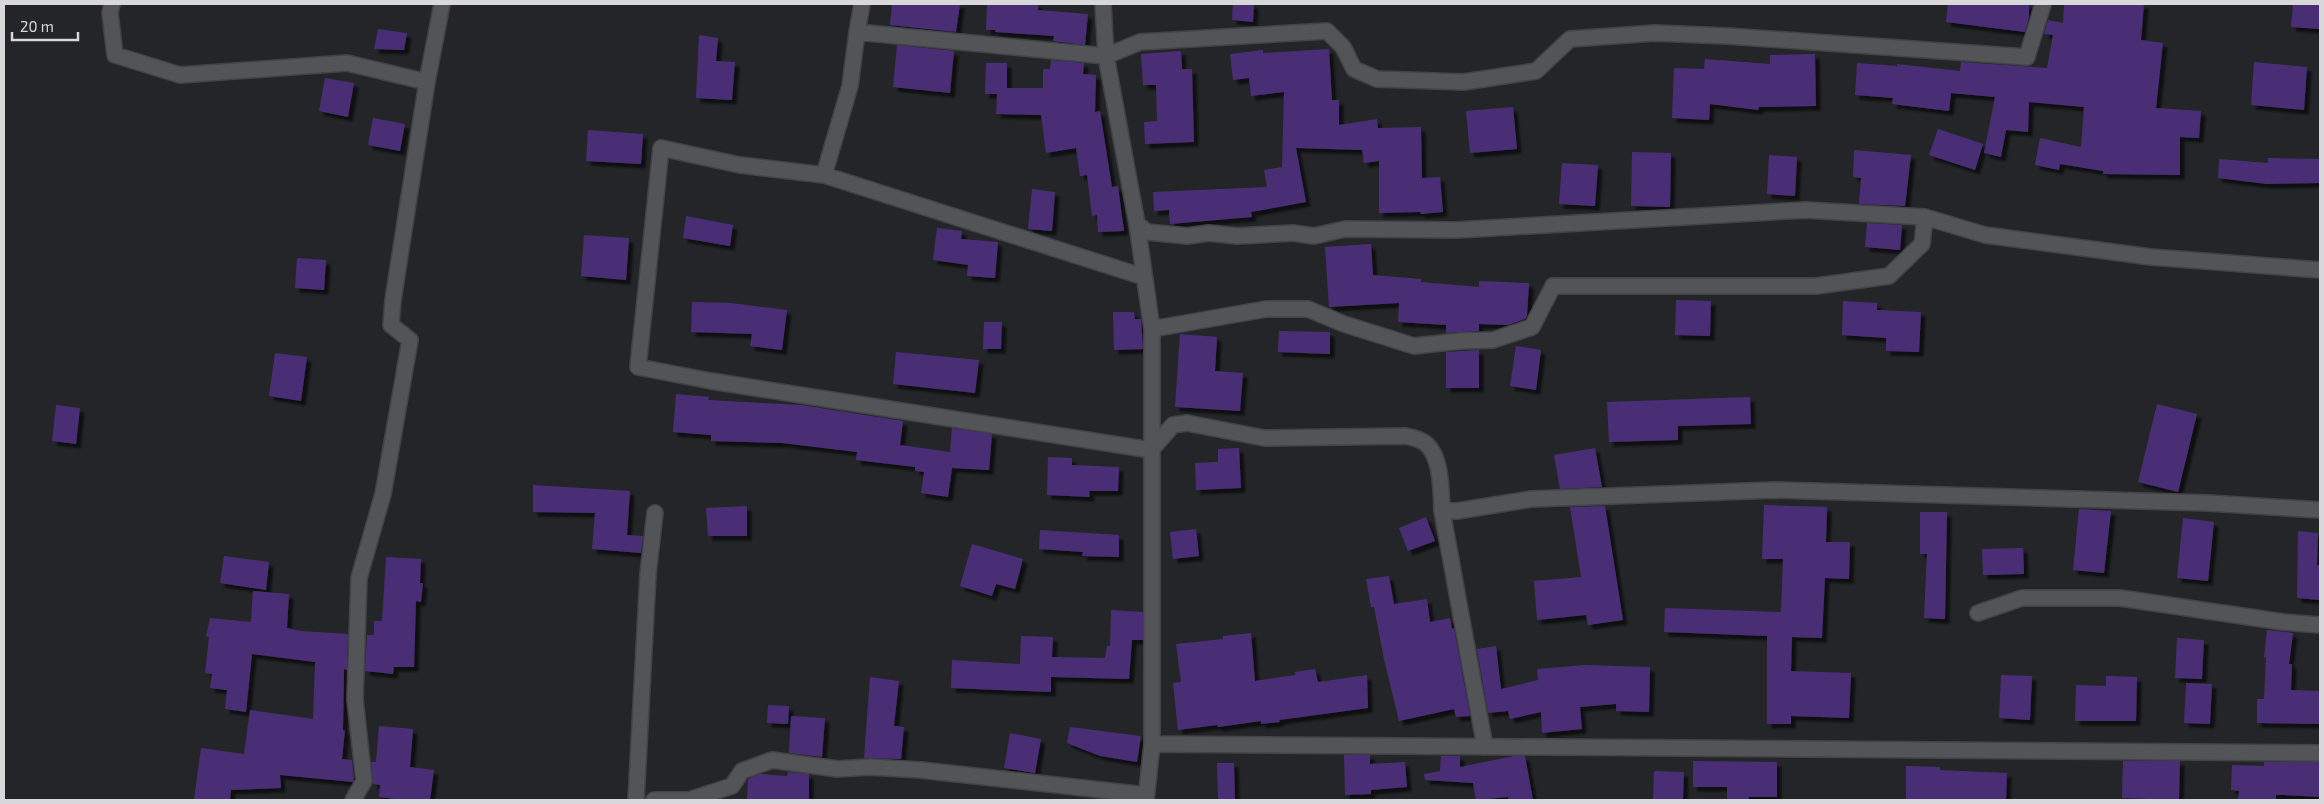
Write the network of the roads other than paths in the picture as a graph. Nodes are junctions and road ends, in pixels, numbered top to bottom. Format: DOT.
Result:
graph roads {
  1 [pos="112,4"];
  2 [pos="442,4"];
  3 [pos="862,4"];
  4 [pos="1103,4"];
  5 [pos="2043,4"];
  6 [pos="856,32"];
  7 [pos="1106,56"];
  8 [pos="427,82"];
  9 [pos="824,175"];
  10 [pos="1925,217"];
  11 [pos="1137,224"];
  12 [pos="2320,270"];
  13 [pos="1144,276"];
  14 [pos="1152,328"];
  15 [pos="1151,450"];
  16 [pos="2320,510"];
  17 [pos="1442,511"];
  18 [pos="655,513"];
  19 [pos="1978,613"];
  20 [pos="2320,624"];
  21 [pos="1152,744"];
  22 [pos="1485,747"];
  23 [pos="2320,753"];
  24 [pos="1146,798"];
  25 [pos="353,800"];
  26 [pos="636,800"];
  27 [pos="654,800"];
  1 -- 8 [label="street"];
  2 -- 8 [label="street"];
  3 -- 6 [label="street"];
  4 -- 7 [label="street"];
  5 -- 7 [label="street"];
  6 -- 7 [label="street"];
  6 -- 9 [label="street"];
  7 -- 11 [label="street"];
  8 -- 25 [label="street"];
  9 -- 13 [label="street"];
  9 -- 15 [label="street"];
  10 -- 11 [label="street"];
  10 -- 12 [label="street"];
  10 -- 14 [label="street"];
  11 -- 13 [label="street"];
  13 -- 14 [label="street"];
  14 -- 15 [label="street"];
  15 -- 17 [label="street"];
  15 -- 21 [label="street"];
  16 -- 17 [label="street"];
  17 -- 22 [label="street"];
  18 -- 26 [label="street"];
  19 -- 20 [label="street"];
  21 -- 22 [label="street"];
  21 -- 24 [label="street"];
  22 -- 23 [label="street"];
  24 -- 27 [label="street"];
}
